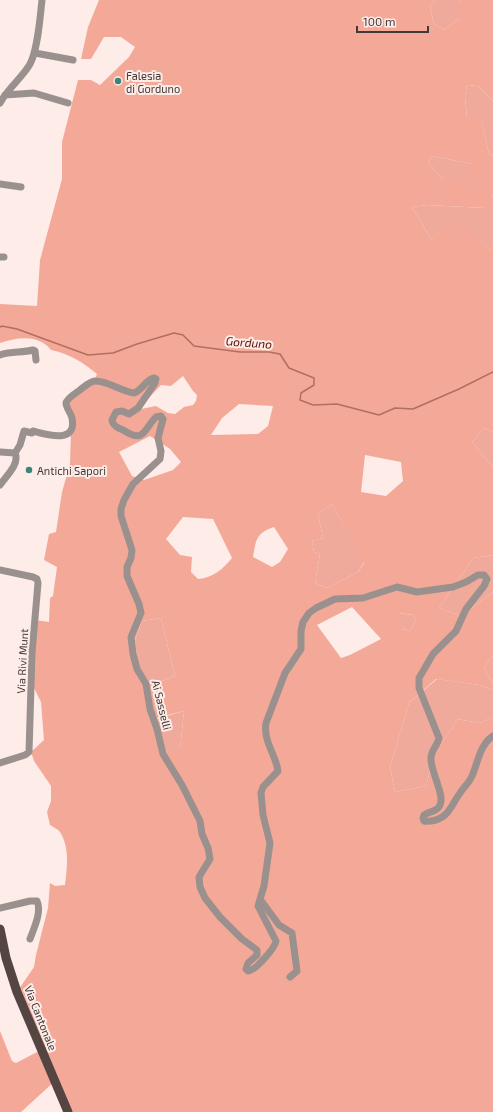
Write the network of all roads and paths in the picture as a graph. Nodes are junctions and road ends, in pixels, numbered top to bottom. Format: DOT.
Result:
graph roads {
  1 [pos="42,0"];
  2 [pos="35,53"];
  3 [pos="73,60"];
  4 [pos="2,97"];
  5 [pos="68,103"];
  6 [pos="0,184"];
  7 [pos="21,187"];
  8 [pos="0,355"];
  9 [pos="36,360"];
  10 [pos="0,452"];
  11 [pos="15,453"];
  12 [pos="0,485"];
  13 [pos="0,570"];
  14 [pos="493,736"];
  15 [pos="0,763"];
  16 [pos="260,899"];
  17 [pos="0,908"];
  18 [pos="0,929"];
  19 [pos="30,939"];
  20 [pos="290,977"];
  21 [pos="68,1112"];
  1 -- 2 [label="street"];
  2 -- 3 [label="street"];
  2 -- 4 [label="street"];
  4 -- 5 [label="street"];
  6 -- 7 [label="street"];
  8 -- 9 [label="street"];
  10 -- 11 [label="street"];
  11 -- 12 [label="street"];
  11 -- 16 [label="street, Ai Sasselli"];
  13 -- 15 [label="street, Via Rivi Munt"];
  14 -- 16 [label="street"];
  16 -- 20 [label="street"];
  17 -- 19 [label="street"];
  18 -- 21 [label="main road, Via Cantonale"];
}
